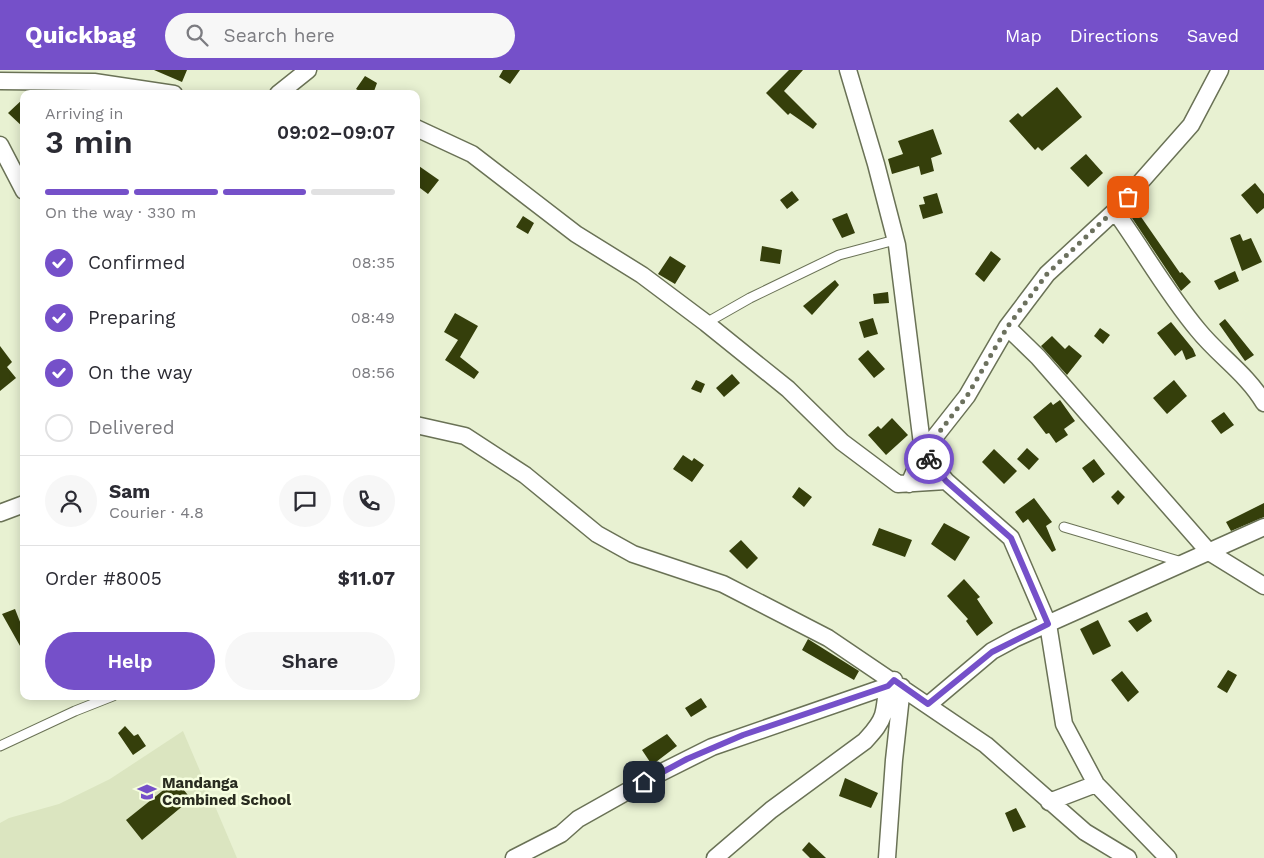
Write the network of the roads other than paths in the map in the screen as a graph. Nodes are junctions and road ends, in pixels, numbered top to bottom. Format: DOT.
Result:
graph roads {
  1 [pos="308,70"];
  2 [pos="848,70"];
  3 [pos="1220,70"];
  4 [pos="0,80"];
  5 [pos="147,90"];
  6 [pos="283,90"];
  7 [pos="420,130"];
  8 [pos="0,145"];
  9 [pos="20,183"];
  10 [pos="1115,211"];
  11 [pos="895,240"];
  12 [pos="706,323"];
  13 [pos="1008,326"];
  14 [pos="1264,403"];
  15 [pos="420,427"];
  16 [pos="924,452"];
  17 [pos="946,481"];
  18 [pos="909,484"];
  19 [pos="20,506"];
  20 [pos="0,514"];
  21 [pos="1064,527"];
  22 [pos="1264,527"];
  23 [pos="1209,552"];
  24 [pos="1187,563"];
  25 [pos="1264,586"];
  26 [pos="1048,624"];
  27 [pos="894,684"];
  28 [pos="103,700"];
  29 [pos="928,704"];
  30 [pos="0,746"];
  31 [pos="1096,784"];
  32 [pos="1050,802"];
  33 [pos="514,858"];
  34 [pos="715,858"];
  35 [pos="887,858"];
  36 [pos="1128,858"];
  37 [pos="1168,858"];
  1 -- 6 [label="street"];
  2 -- 11 [label="street"];
  3 -- 10 [label="street"];
  4 -- 5 [label="street"];
  7 -- 12 [label="street"];
  8 -- 9 [label="street"];
  10 -- 13 [label="street"];
  10 -- 14 [label="street"];
  11 -- 12 [label="lane"];
  11 -- 16 [label="street"];
  12 -- 18 [label="street"];
  13 -- 16 [label="street"];
  13 -- 23 [label="street"];
  15 -- 27 [label="street"];
  16 -- 17 [label="street"];
  16 -- 18 [label="street"];
  17 -- 18 [label="street"];
  17 -- 26 [label="street"];
  19 -- 20 [label="street"];
  21 -- 24 [label="lane"];
  22 -- 23 [label="street"];
  23 -- 24 [label="street"];
  23 -- 25 [label="street"];
  24 -- 26 [label="street"];
  26 -- 29 [label="street"];
  26 -- 31 [label="street"];
  27 -- 29 [label="street"];
  27 -- 33 [label="street"];
  27 -- 34 [label="street"];
  27 -- 35 [label="street"];
  28 -- 30 [label="lane"];
  29 -- 32 [label="street"];
  31 -- 32 [label="street"];
  31 -- 37 [label="street"];
  32 -- 36 [label="street"];
}
